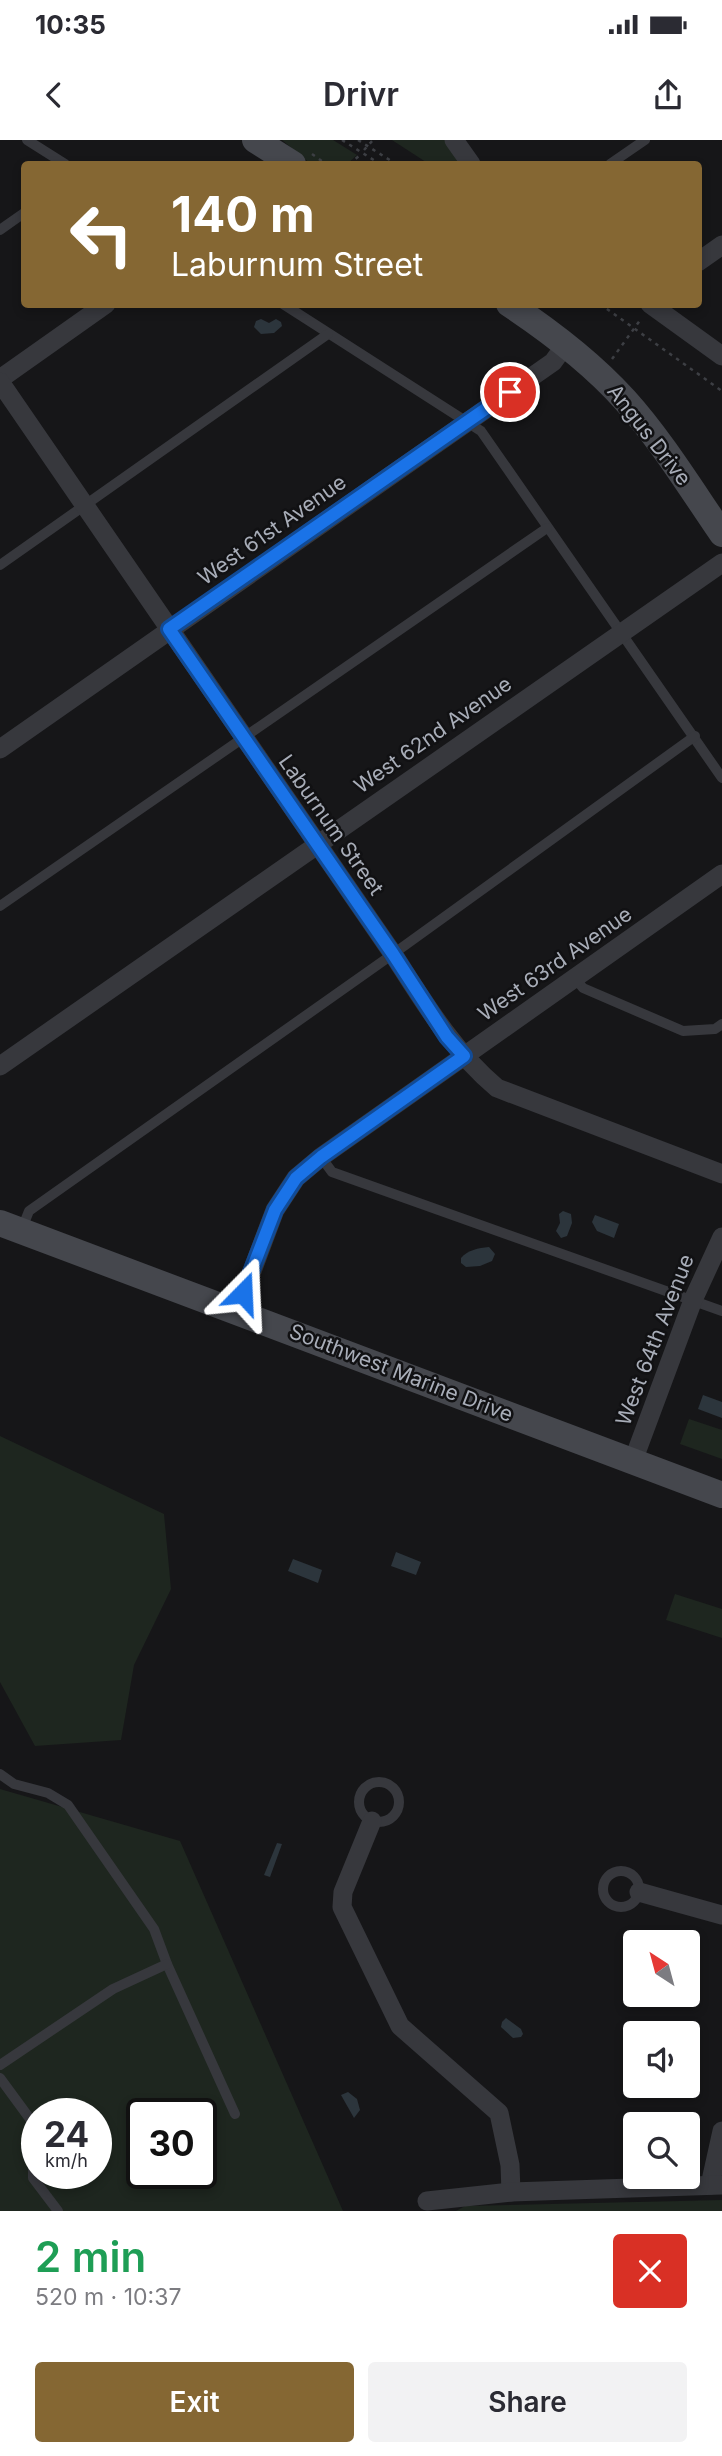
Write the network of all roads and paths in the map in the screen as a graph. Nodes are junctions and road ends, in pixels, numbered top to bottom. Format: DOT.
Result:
graph roads {
  1 [pos="27,140"];
  2 [pos="255,140"];
  3 [pos="342,140"];
  4 [pos="358,140"];
  5 [pos="373,140"];
  6 [pos="454,140"];
  7 [pos="645,140"];
  8 [pos="365,148"];
  9 [pos="359,156"];
  10 [pos="60,161"];
  11 [pos="288,161"];
  12 [pos="353,161"];
  13 [pos="375,161"];
  14 [pos="390,161"];
  15 [pos="469,161"];
  16 [pos="614,161"];
  17 [pos="21,215"];
  18 [pos="0,230"];
  19 [pos="722,246"];
  20 [pos="702,259"];
  21 [pos="100,308"];
  22 [pos="289,308"];
  23 [pos="515,308"];
  24 [pos="606,308"];
  25 [pos="648,308"];
  26 [pos="656,308"];
  27 [pos="635,328"];
  28 [pos="328,334"];
  29 [pos="566,344"];
  30 [pos="722,356"];
  31 [pos="601,375"];
  32 [pos="0,381"];
  33 [pos="722,391"];
  34 [pos="468,421"];
  35 [pos="84,506"];
  36 [pos="547,527"];
  37 [pos="722,534"];
  38 [pos="722,563"];
  39 [pos="0,565"];
  40 [pos="169,629"];
  41 [pos="622,632"];
  42 [pos="695,736"];
  43 [pos="243,737"];
  44 [pos="0,749"];
  45 [pos="722,778"];
  46 [pos="317,844"];
  47 [pos="722,874"];
  48 [pos="0,906"];
  49 [pos="393,954"];
  50 [pos="575,978"];
  51 [pos="722,1024"];
  52 [pos="464,1056"];
  53 [pos="0,1066"];
  54 [pos="321,1157"];
  55 [pos="722,1174"];
  56 [pos="10,1227"];
  57 [pos="722,1237"];
  58 [pos="693,1300"];
  59 [pos="237,1311"];
  60 [pos="722,1311"];
  61 [pos="633,1461"];
  62 [pos="722,1495"];
  63 [pos="0,1774"];
  64 [pos="373,1821"];
  65 [pos="639,1892"];
  66 [pos="722,1915"];
  67 [pos="167,1964"];
  68 [pos="0,2065"];
  69 [pos="0,2078"];
  70 [pos="235,2115"];
  71 [pos="722,2132"];
  72 [pos="716,2185"];
  73 [pos="511,2192"];
  74 [pos="427,2201"];
  75 [pos="58,2211"];
  1 -- 10 [label="lane"];
  2 -- 11 [label="main road"];
  3 -- 13 [label="path"];
  4 -- 8 [label="path"];
  5 -- 8 [label="path"];
  6 -- 15 [label="street"];
  7 -- 16 [label="lane"];
  8 -- 14 [label="path"];
  9 -- 12 [label="path"];
  17 -- 18 [label="lane"];
  19 -- 20 [label="street"];
  21 -- 32 [label="street"];
  22 -- 28 [label="lane"];
  23 -- 29 [label="main road, Angus Drive"];
  24 -- 27 [label="path"];
  25 -- 27 [label="path"];
  26 -- 30 [label="street"];
  27 -- 31 [label="path"];
  27 -- 33 [label="path"];
  28 -- 34 [label="lane"];
  28 -- 35 [label="lane"];
  29 -- 31 [label="main road, Angus Drive"];
  29 -- 34 [label="street, West 61st Avenue"];
  31 -- 37 [label="main road, Angus Drive"];
  32 -- 35 [label="street, Laburnum Street"];
  34 -- 36 [label="lane"];
  34 -- 40 [label="street, West 61st Avenue"];
  35 -- 39 [label="lane"];
  35 -- 40 [label="street, Laburnum Street"];
  36 -- 41 [label="lane"];
  36 -- 43 [label="lane"];
  38 -- 41 [label="street, West 62nd Avenue"];
  40 -- 43 [label="street, Laburnum Street"];
  40 -- 44 [label="street, West 61st Avenue"];
  41 -- 42 [label="lane"];
  41 -- 46 [label="street, West 62nd Avenue"];
  42 -- 45 [label="lane"];
  42 -- 49 [label="lane"];
  43 -- 46 [label="street, Laburnum Street"];
  43 -- 48 [label="lane"];
  46 -- 49 [label="street, Laburnum Street"];
  46 -- 53 [label="street, West 62nd Avenue"];
  47 -- 50 [label="street, West 63rd Avenue"];
  49 -- 52 [label="street, Laburnum Street"];
  49 -- 56 [label="lane"];
  50 -- 51 [label="lane"];
  50 -- 52 [label="street, West 63rd Avenue"];
  52 -- 54 [label="street, West 63rd Avenue"];
  52 -- 55 [label="street, Laburnum Street"];
  54 -- 58 [label="lane"];
  54 -- 59 [label="street, West 63rd Avenue"];
  56 -- 59 [label="main road, Southwest Marine Drive"];
  57 -- 58 [label="street, West 64th Avenue"];
  58 -- 60 [label="lane"];
  58 -- 61 [label="street, West 64th Avenue"];
  59 -- 61 [label="main road, Southwest Marine Drive"];
  61 -- 62 [label="main road, Southwest Marine Drive"];
  63 -- 67 [label="lane"];
  64 -- 64 [label="lane"];
  64 -- 73 [label="street"];
  65 -- 66 [label="street"];
  67 -- 68 [label="lane"];
  67 -- 70 [label="lane"];
  69 -- 75 [label="lane"];
  71 -- 72 [label="street"];
  72 -- 73 [label="street"];
  73 -- 74 [label="street"];
}
